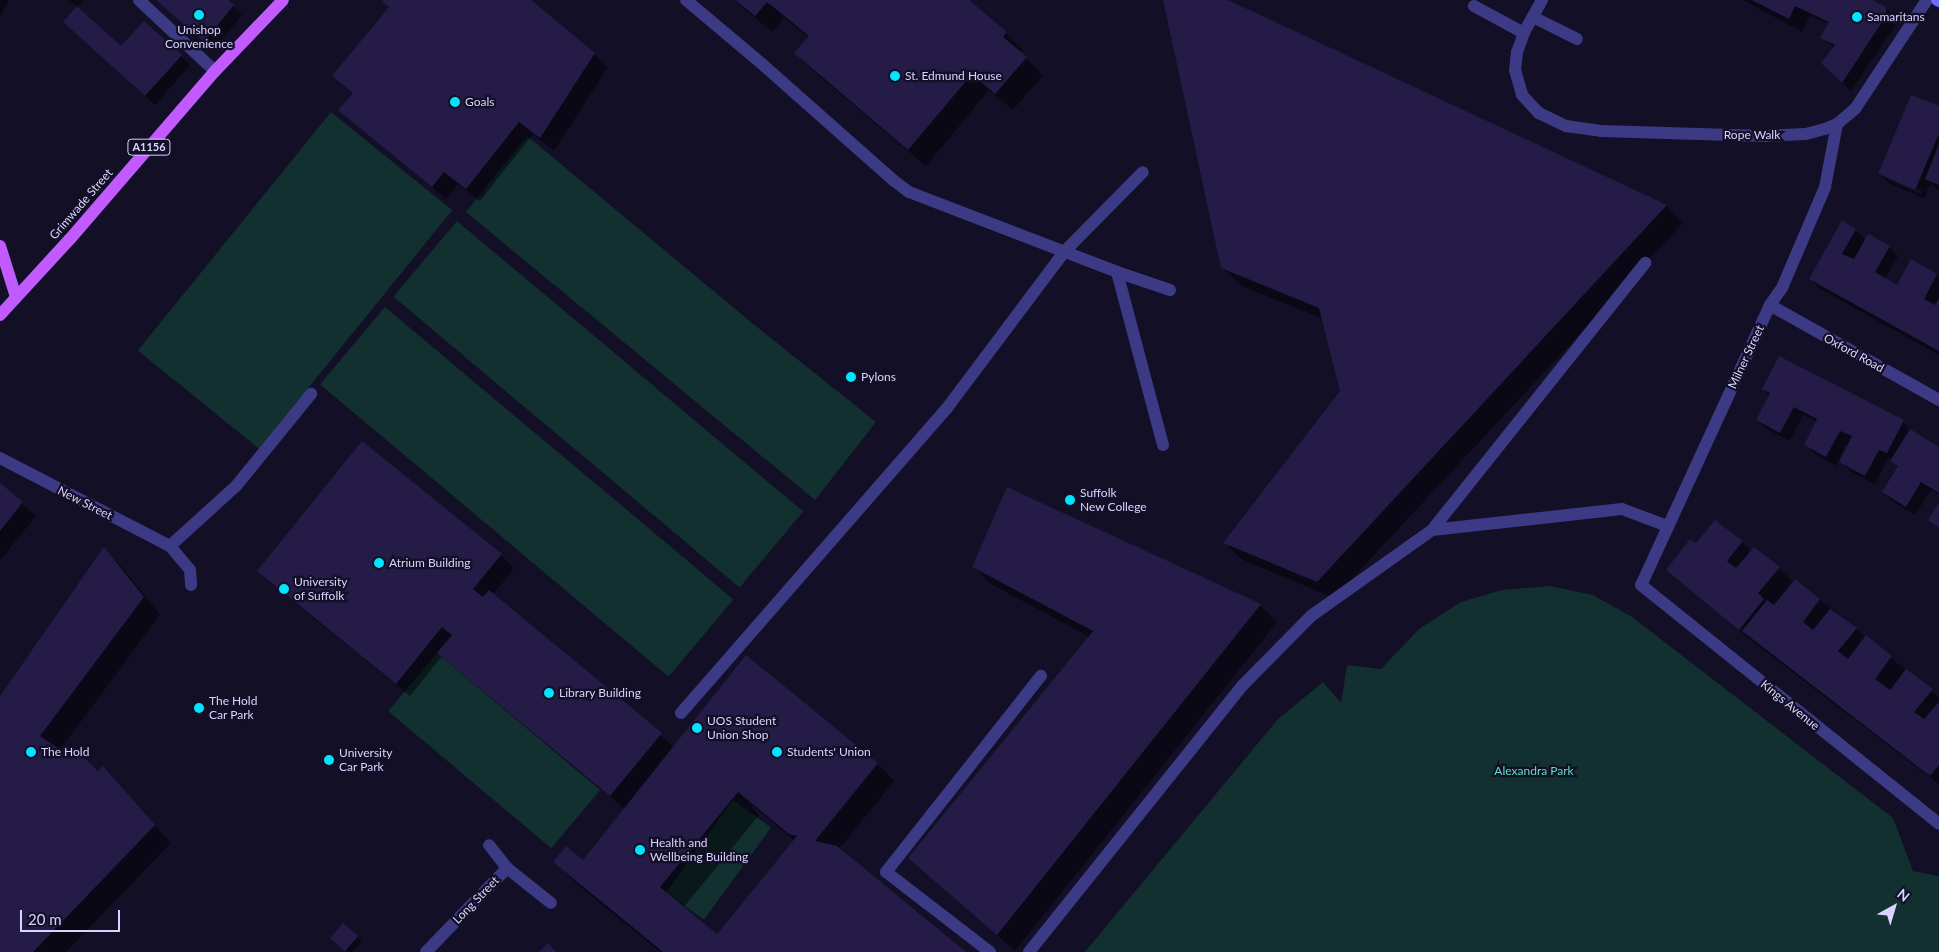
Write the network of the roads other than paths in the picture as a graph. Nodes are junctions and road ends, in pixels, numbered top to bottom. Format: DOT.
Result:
graph roads {
  1 [pos="139,0"];
  2 [pos="283,0"];
  3 [pos="686,0"];
  4 [pos="1542,0"];
  5 [pos="1927,0"];
  6 [pos="1474,6"];
  7 [pos="1533,18"];
  8 [pos="1524,33"];
  9 [pos="1577,39"];
  10 [pos="215,72"];
  11 [pos="1837,124"];
  12 [pos="1143,172"];
  13 [pos="0,246"];
  14 [pos="1064,252"];
  15 [pos="1645,263"];
  16 [pos="1117,272"];
  17 [pos="1170,290"];
  18 [pos="16,296"];
  19 [pos="1770,305"];
  20 [pos="0,315"];
  21 [pos="310,394"];
  22 [pos="1939,400"];
  23 [pos="1163,445"];
  24 [pos="0,458"];
  25 [pos="1667,526"];
  26 [pos="1432,530"];
  27 [pos="170,546"];
  28 [pos="191,585"];
  29 [pos="1641,585"];
  30 [pos="1041,676"];
  31 [pos="681,713"];
  32 [pos="1939,824"];
  33 [pos="489,845"];
  34 [pos="507,868"];
  35 [pos="551,903"];
  36 [pos="426,952"];
  37 [pos="990,952"];
  38 [pos="1028,952"];
  1 -- 10 [label="street"];
  2 -- 10 [label="main road, Grimwade Street / A1156"];
  3 -- 14 [label="street"];
  4 -- 7 [label="street"];
  5 -- 11 [label="street, Rope Walk"];
  6 -- 8 [label="street"];
  7 -- 8 [label="street"];
  7 -- 9 [label="street"];
  8 -- 11 [label="street, Rope Walk"];
  10 -- 18 [label="main road, Grimwade Street / A1156"];
  11 -- 19 [label="street, Milner Street"];
  12 -- 14 [label="street"];
  13 -- 18 [label="main road"];
  14 -- 16 [label="street"];
  14 -- 31 [label="street"];
  15 -- 26 [label="street"];
  16 -- 17 [label="street"];
  16 -- 23 [label="street"];
  18 -- 20 [label="main road, Grimwade Street / A1156"];
  19 -- 22 [label="street, Oxford Road"];
  19 -- 25 [label="street, Milner Street"];
  21 -- 27 [label="street"];
  24 -- 27 [label="street, New Street"];
  25 -- 26 [label="street"];
  25 -- 29 [label="street, Milner Street"];
  26 -- 38 [label="street"];
  27 -- 28 [label="street"];
  29 -- 32 [label="street, Kings Avenue"];
  30 -- 37 [label="street"];
  33 -- 34 [label="street, Long Street"];
  34 -- 35 [label="street"];
  34 -- 36 [label="street, Long Street"];
}
